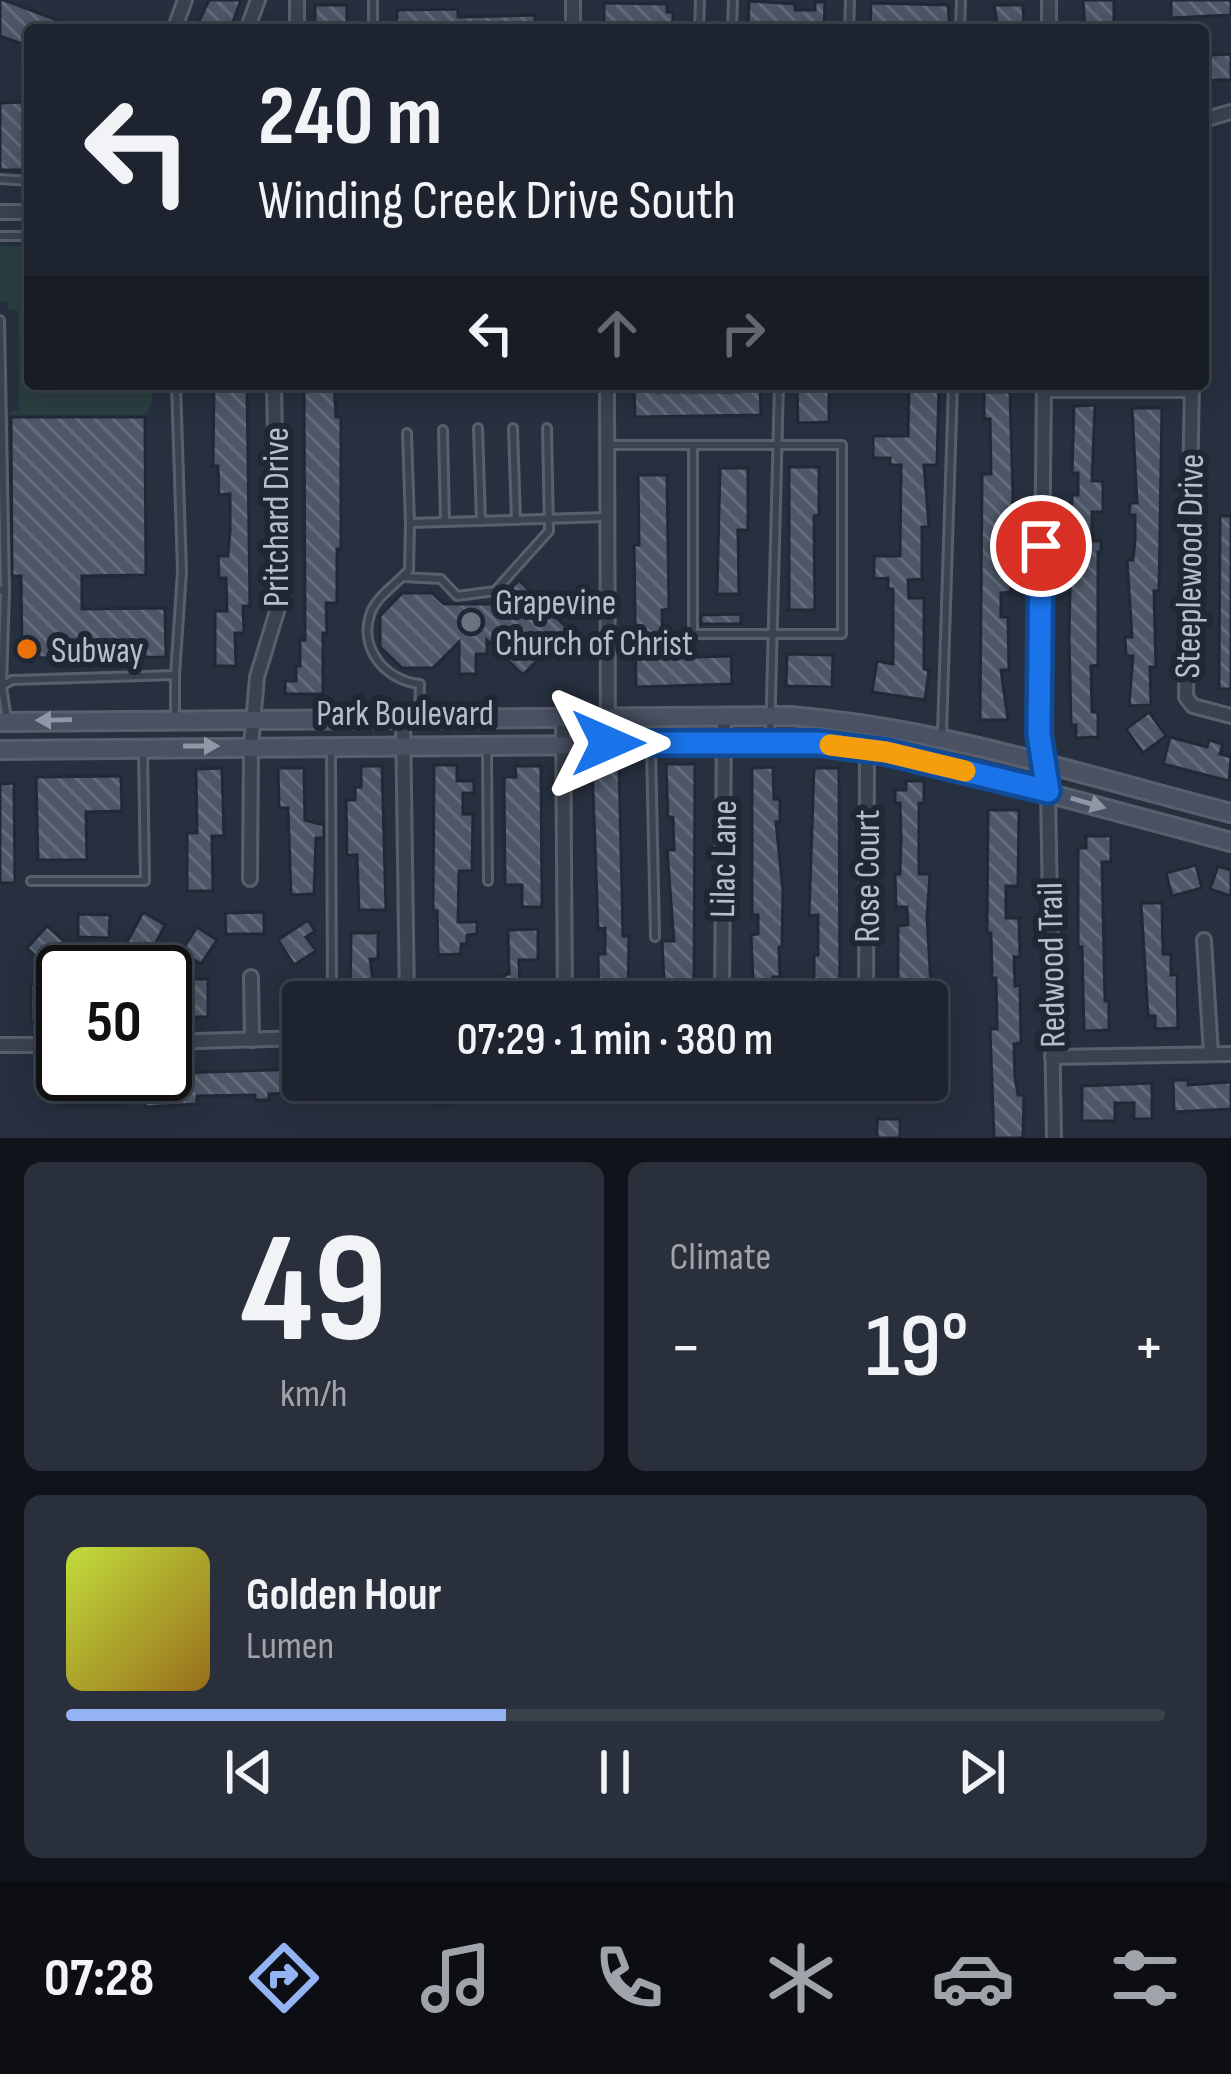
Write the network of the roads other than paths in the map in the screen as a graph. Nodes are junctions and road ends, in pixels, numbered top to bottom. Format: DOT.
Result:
graph roads {
  1 [pos="0,320"];
  2 [pos="176,390"];
  3 [pos="274,390"];
  4 [pos="607,390"];
  5 [pos="779,390"];
  6 [pos="952,390"];
  7 [pos="1044,390"];
  8 [pos="1192,390"];
  9 [pos="478,428"];
  10 [pos="512,428"];
  11 [pos="547,428"];
  12 [pos="443,430"];
  13 [pos="407,433"];
  14 [pos="607,445"];
  15 [pos="693,445"];
  16 [pos="777,445"];
  17 [pos="607,517"];
  18 [pos="549,519"];
  19 [pos="515,520"];
  20 [pos="482,521"];
  21 [pos="446,522"];
  22 [pos="410,523"];
  23 [pos="404,577"];
  24 [pos="2,590"];
  25 [pos="773,634"];
  26 [pos="175,674"];
  27 [pos="1,687"];
  28 [pos="724,715"];
  29 [pos="563,716"];
  30 [pos="608,716"];
  31 [pos="771,716"];
  32 [pos="1231,716"];
  33 [pos="175,718"];
  34 [pos="411,718"];
  35 [pos="255,719"];
  36 [pos="4,721"];
  37 [pos="942,737"];
  38 [pos="723,742"];
  39 [pos="770,742"];
  40 [pos="608,743"];
  41 [pos="651,743"];
  42 [pos="487,744"];
  43 [pos="564,744"];
  44 [pos="332,745"];
  45 [pos="403,745"];
  46 [pos="251,746"];
  47 [pos="143,747"];
  48 [pos="6,749"];
  49 [pos="866,750"];
  50 [pos="1040,760"];
  51 [pos="1048,791"];
  52 [pos="1231,813"];
  53 [pos="1231,842"];
  54 [pos="250,879"];
  55 [pos="31,881"];
  56 [pos="488,881"];
  57 [pos="655,937"];
  58 [pos="1204,940"];
  59 [pos="250,977"];
  60 [pos="332,981"];
  61 [pos="407,981"];
  62 [pos="566,981"];
  63 [pos="722,981"];
  64 [pos="866,981"];
  65 [pos="282,1039"];
  66 [pos="252,1040"];
  67 [pos="192,1041"];
  68 [pos="0,1045"];
  69 [pos="36,1045"];
  70 [pos="1210,1054"];
  71 [pos="1231,1054"];
  72 [pos="1052,1057"];
  73 [pos="1054,1138"];
  1 -- 24 [label="lane"];
  2 -- 26 [label="lane"];
  3 -- 35 [label="street, Pritchard Drive"];
  4 -- 14 [label="street"];
  5 -- 16 [label="lane"];
  6 -- 37 [label="lane"];
  7 -- 50 [label="street"];
  8 -- 32 [label="street, Steeplewood Drive"];
  9 -- 20 [label="lane"];
  10 -- 19 [label="lane"];
  11 -- 18 [label="lane"];
  12 -- 21 [label="lane"];
  13 -- 22 [label="lane"];
  14 -- 15 [label="lane"];
  14 -- 17 [label="street"];
  15 -- 16 [label="lane"];
  15 -- 25 [label="lane"];
  16 -- 25 [label="lane"];
  16 -- 25 [label="lane"];
  17 -- 18 [label="lane"];
  17 -- 30 [label="street"];
  18 -- 19 [label="lane"];
  18 -- 23 [label="lane"];
  19 -- 20 [label="lane"];
  20 -- 21 [label="lane"];
  21 -- 22 [label="lane"];
  22 -- 23 [label="lane"];
  23 -- 34 [label="lane"];
  24 -- 27 [label="lane"];
  25 -- 31 [label="lane"];
  26 -- 27 [label="lane"];
  26 -- 33 [label="lane"];
  27 -- 36 [label="lane"];
  28 -- 30 [label="main road, Park Boulevard"];
  28 -- 31 [label="main road, Park Boulevard"];
  28 -- 38 [label="street, Lilac Lane"];
  29 -- 30 [label="main road, Park Boulevard"];
  29 -- 34 [label="main road, Park Boulevard"];
  29 -- 43 [label="street"];
  30 -- 40 [label="street"];
  31 -- 37 [label="main road, Park Boulevard"];
  31 -- 39 [label="lane"];
  33 -- 35 [label="main road, Park Boulevard"];
  33 -- 36 [label="main road, Park Boulevard, one-way"];
  34 -- 35 [label="main road, Park Boulevard"];
  34 -- 45 [label="street"];
  35 -- 46 [label="street, Pritchard Drive"];
  36 -- 48 [label="main road"];
  37 -- 50 [label="main road, Park Boulevard"];
  38 -- 39 [label="main road, Park Boulevard"];
  38 -- 41 [label="main road, Park Boulevard"];
  38 -- 63 [label="street, Lilac Lane"];
  39 -- 49 [label="main road, Park Boulevard"];
  40 -- 41 [label="main road, Park Boulevard"];
  40 -- 43 [label="main road, Park Boulevard"];
  41 -- 57 [label="lane"];
  42 -- 43 [label="main road, Park Boulevard"];
  42 -- 45 [label="main road, Park Boulevard"];
  42 -- 56 [label="lane"];
  43 -- 62 [label="street"];
  44 -- 45 [label="main road, Park Boulevard"];
  44 -- 46 [label="main road, Park Boulevard"];
  44 -- 60 [label="lane"];
  45 -- 61 [label="street"];
  47 -- 46 [label="main road, Park Boulevard, one-way"];
  46 -- 54 [label="street, Pritchard Drive"];
  47 -- 48 [label="main road, Park Boulevard"];
  47 -- 55 [label="lane"];
  49 -- 51 [label="main road, Park Boulevard"];
  49 -- 64 [label="street, Rose Court"];
  50 -- 51 [label="main road"];
  50 -- 52 [label="main road, Park Boulevard"];
  51 -- 53 [label="main road, Park Boulevard, one-way"];
  51 -- 72 [label="street, Redwood Trail"];
  58 -- 70 [label="street"];
  59 -- 66 [label="street"];
  65 -- 66 [label="street"];
  66 -- 67 [label="street"];
  68 -- 69 [label="street"];
  70 -- 71 [label="street"];
  70 -- 72 [label="street"];
  72 -- 73 [label="street, Redwood Trail"];
}
